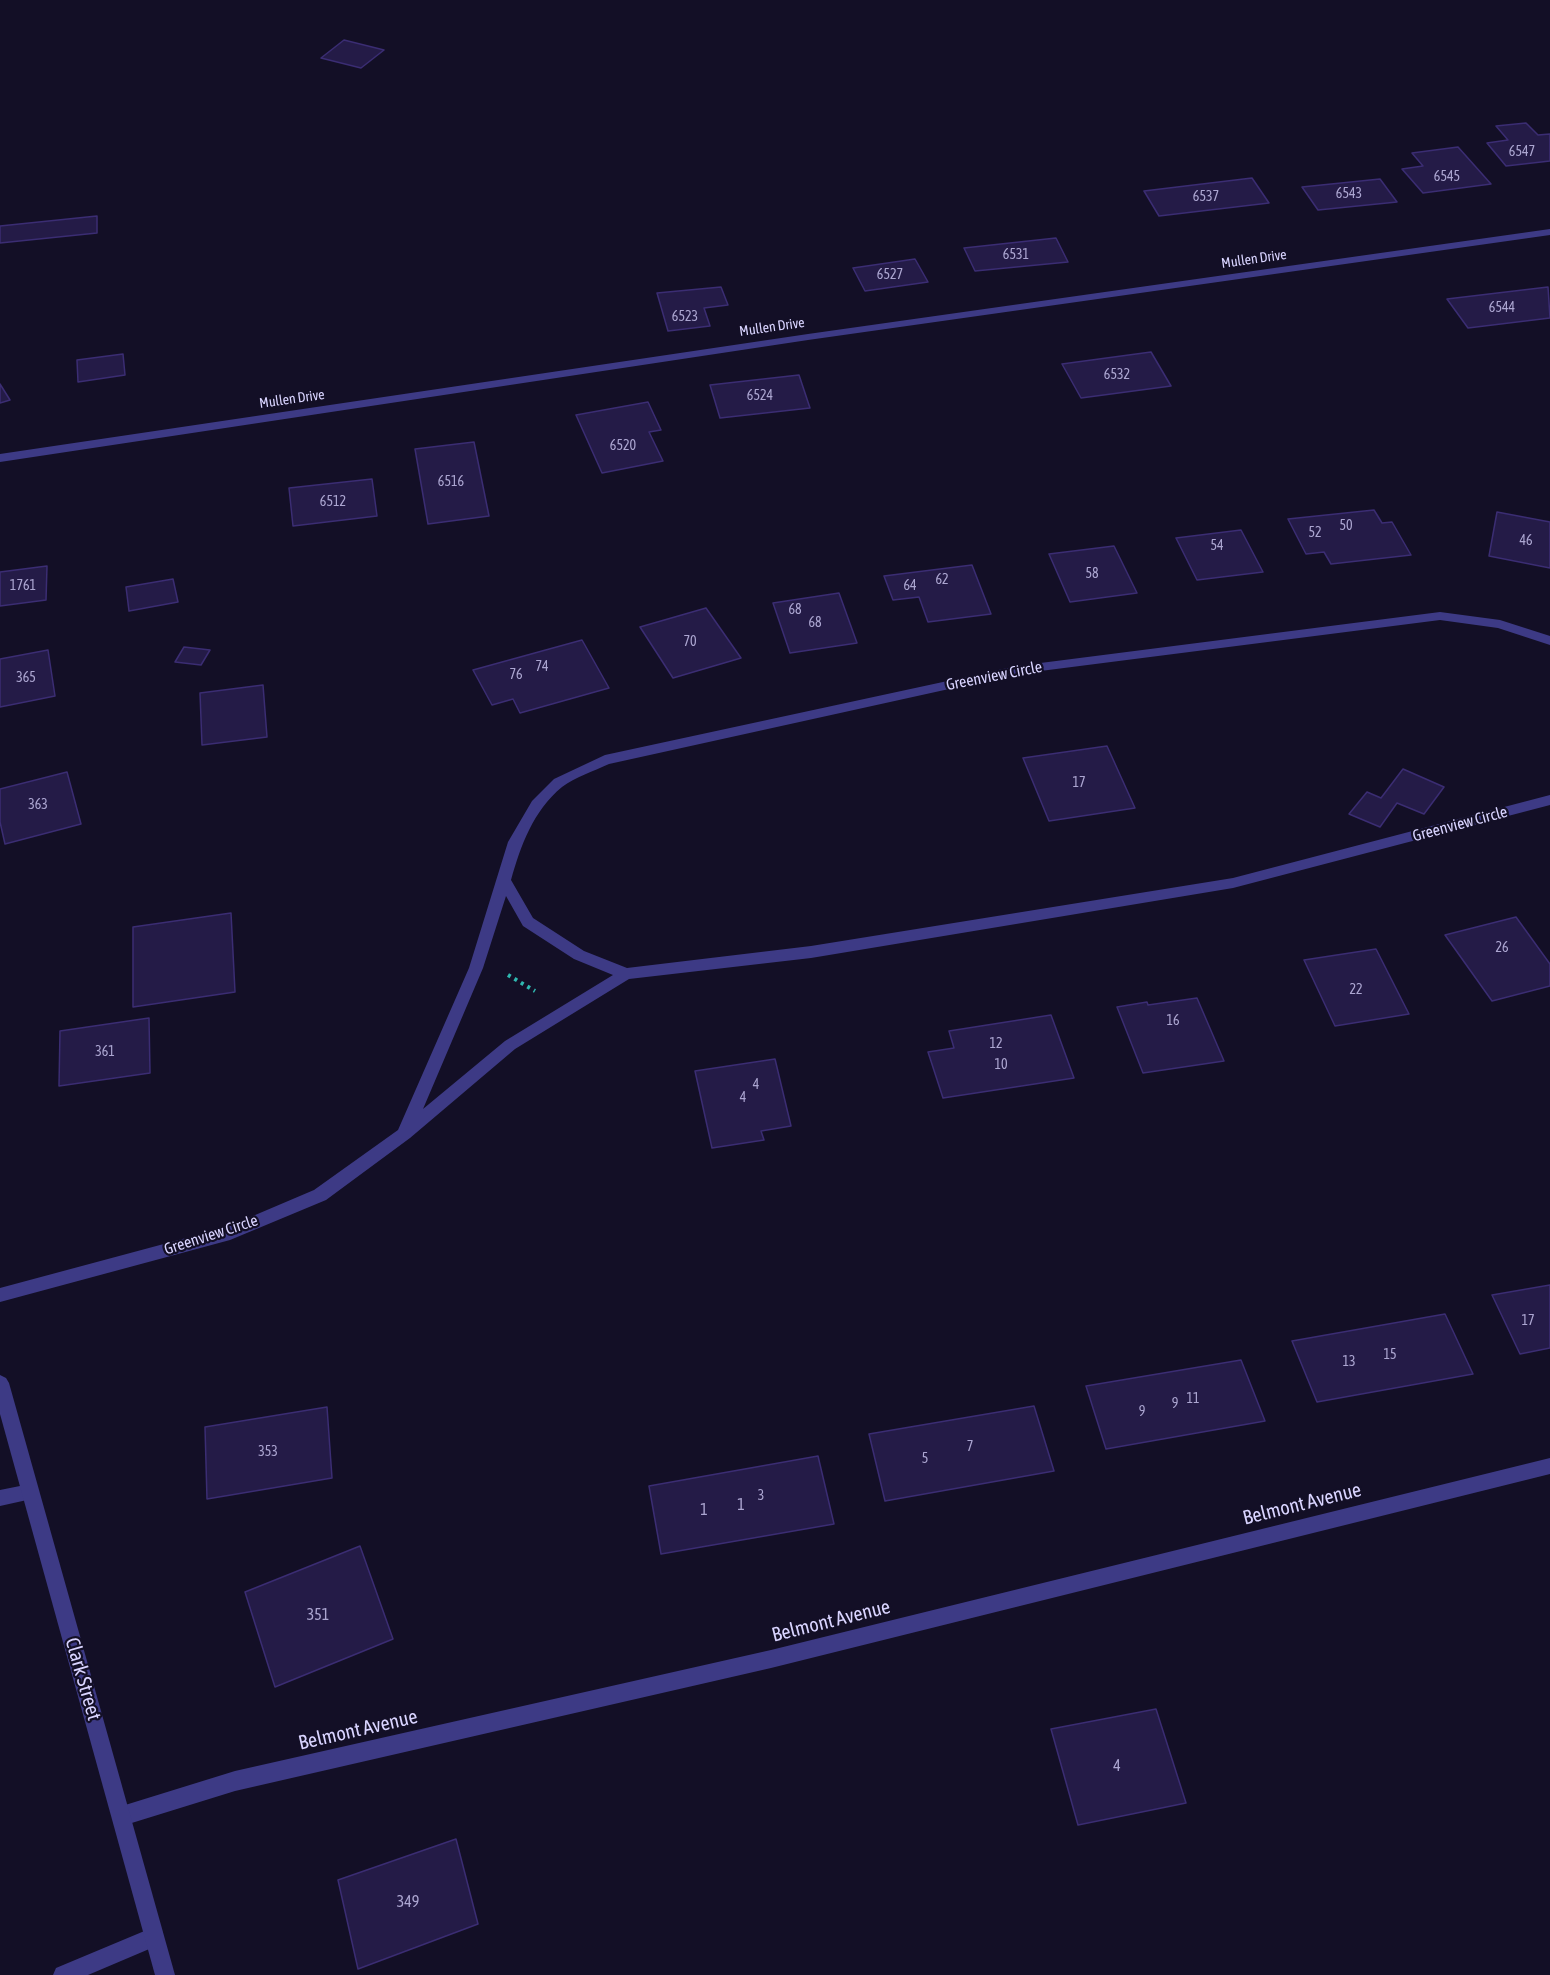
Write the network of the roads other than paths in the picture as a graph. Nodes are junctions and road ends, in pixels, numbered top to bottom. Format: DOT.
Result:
graph roads {
  1 [pos="1550,232"];
  2 [pos="0,458"];
  3 [pos="1550,641"];
  4 [pos="1550,800"];
  5 [pos="503,879"];
  6 [pos="626,974"];
  7 [pos="404,1134"];
  8 [pos="0,1295"];
  9 [pos="0,1383"];
  10 [pos="1550,1466"];
  11 [pos="30,1492"];
  12 [pos="0,1498"];
  13 [pos="122,1816"];
  14 [pos="154,1937"];
  15 [pos="63,1975"];
  16 [pos="165,1975"];
  1 -- 2 [label="street, Mullen Drive"];
  3 -- 5 [label="street, Greenview Circle"];
  4 -- 6 [label="street, Greenview Circle"];
  5 -- 6 [label="street, Greenview Circle"];
  5 -- 7 [label="street, Greenview Circle"];
  6 -- 7 [label="street, Greenview Circle"];
  7 -- 8 [label="street, Greenview Circle"];
  9 -- 11 [label="street, Clark Street"];
  10 -- 13 [label="street, Belmont Avenue"];
  11 -- 12 [label="street"];
  11 -- 13 [label="street, Clark Street"];
  13 -- 14 [label="street, Clark Street"];
  14 -- 15 [label="street"];
  14 -- 16 [label="street, Clark Street"];
}
